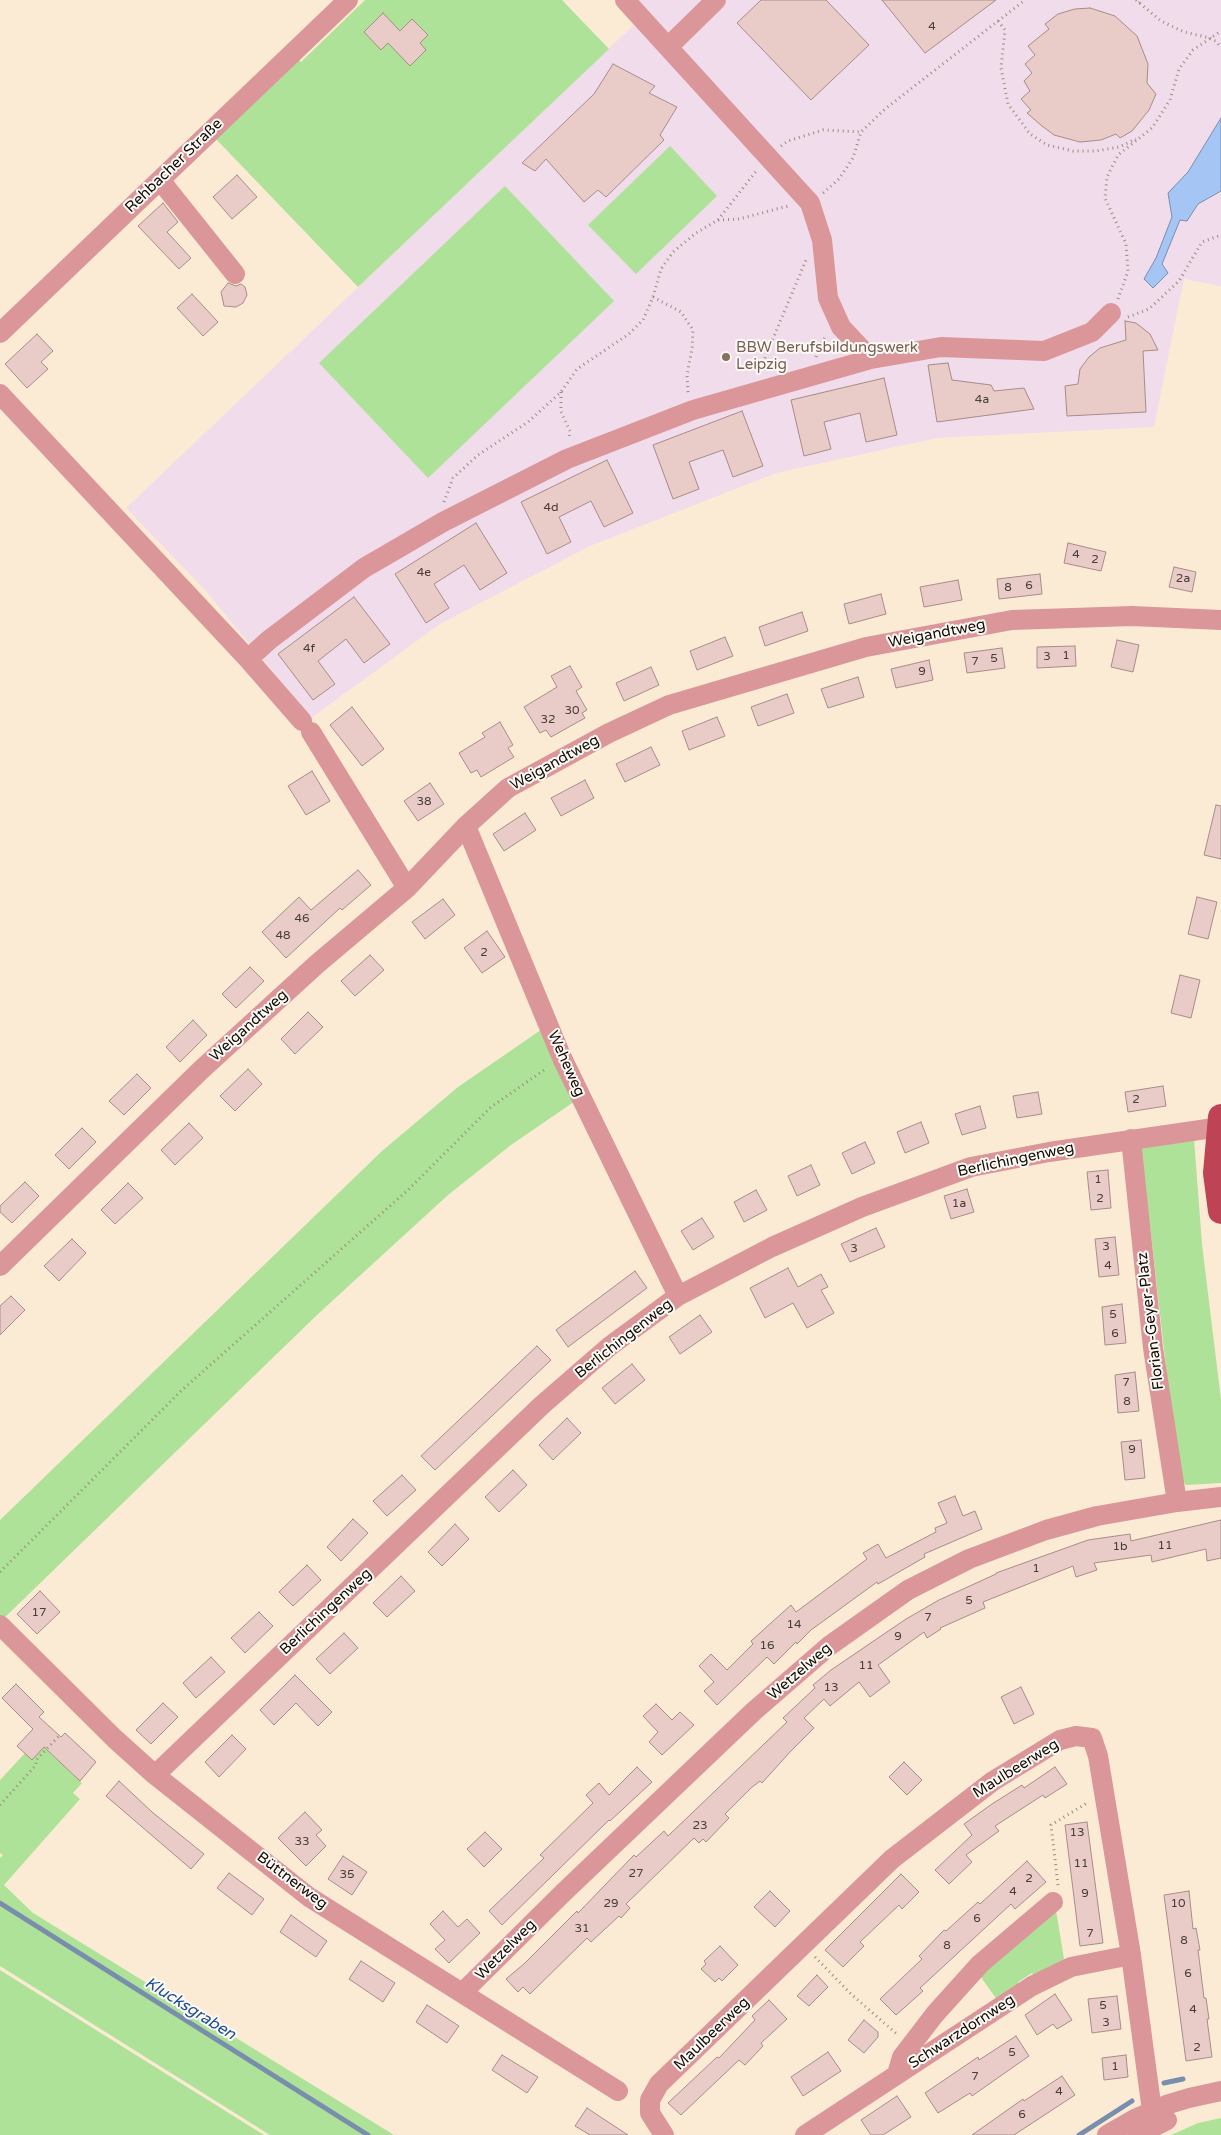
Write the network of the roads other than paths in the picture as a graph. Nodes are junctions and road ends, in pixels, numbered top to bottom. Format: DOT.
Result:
graph roads {
  1 [pos="348,0"];
  2 [pos="625,0"];
  3 [pos="716,0"];
  4 [pos="669,46"];
  5 [pos="160,180"];
  6 [pos="235,274"];
  7 [pos="1118,315"];
  8 [pos="0,333"];
  9 [pos="871,359"];
  10 [pos="0,394"];
  11 [pos="1221,620"];
  12 [pos="248,659"];
  13 [pos="466,826"];
  14 [pos="407,888"];
  15 [pos="1220,1124"];
  16 [pos="1131,1139"];
  17 [pos="1221,1211"];
  18 [pos="0,1266"];
  19 [pos="678,1296"];
  20 [pos="1221,1497"];
  21 [pos="1177,1502"];
  22 [pos="0,1625"];
  23 [pos="155,1775"];
  24 [pos="1054,1902"];
  25 [pos="1131,1955"];
  26 [pos="464,1992"];
  27 [pos="897,2074"];
  28 [pos="618,2091"];
  29 [pos="1221,2091"];
  30 [pos="1221,2102"];
  31 [pos="1154,2118"];
  32 [pos="664,2135"];
  33 [pos="805,2135"];
  34 [pos="1107,2135"];
  35 [pos="1138,2135"];
  1 -- 5 [label="street, Rehbacher Straße"];
  2 -- 4 [label="street"];
  3 -- 4 [label="street"];
  4 -- 9 [label="street"];
  5 -- 6 [label="street"];
  5 -- 8 [label="street, Rehbacher Straße"];
  7 -- 9 [label="street"];
  9 -- 12 [label="street"];
  10 -- 12 [label="street"];
  11 -- 13 [label="street, Weigandtweg"];
  12 -- 14 [label="street"];
  13 -- 14 [label="street, Weigandtweg"];
  13 -- 19 [label="street, Weheweg"];
  14 -- 18 [label="street, Weigandtweg"];
  15 -- 16 [label="street, Berlichingenweg"];
  15 -- 17 [label="main road"];
  16 -- 19 [label="street, Berlichingenweg"];
  16 -- 21 [label="street, Florian-Geyer-Platz"];
  19 -- 23 [label="street, Berlichingenweg"];
  20 -- 21 [label="street, Wetzelweg"];
  21 -- 26 [label="street, Wetzelweg"];
  22 -- 23 [label="street, Büttnerweg"];
  23 -- 26 [label="street, Büttnerweg"];
  24 -- 27 [label="street"];
  25 -- 27 [label="street, Schwarzdornweg"];
  25 -- 31 [label="street, Maulbeerweg"];
  25 -- 32 [label="street, Maulbeerweg"];
  26 -- 28 [label="street, Büttnerweg"];
  27 -- 33 [label="street, Schwarzdornweg"];
  29 -- 31 [label="street"];
  30 -- 31 [label="street"];
  31 -- 34 [label="street"];
  31 -- 35 [label="street"];
}
